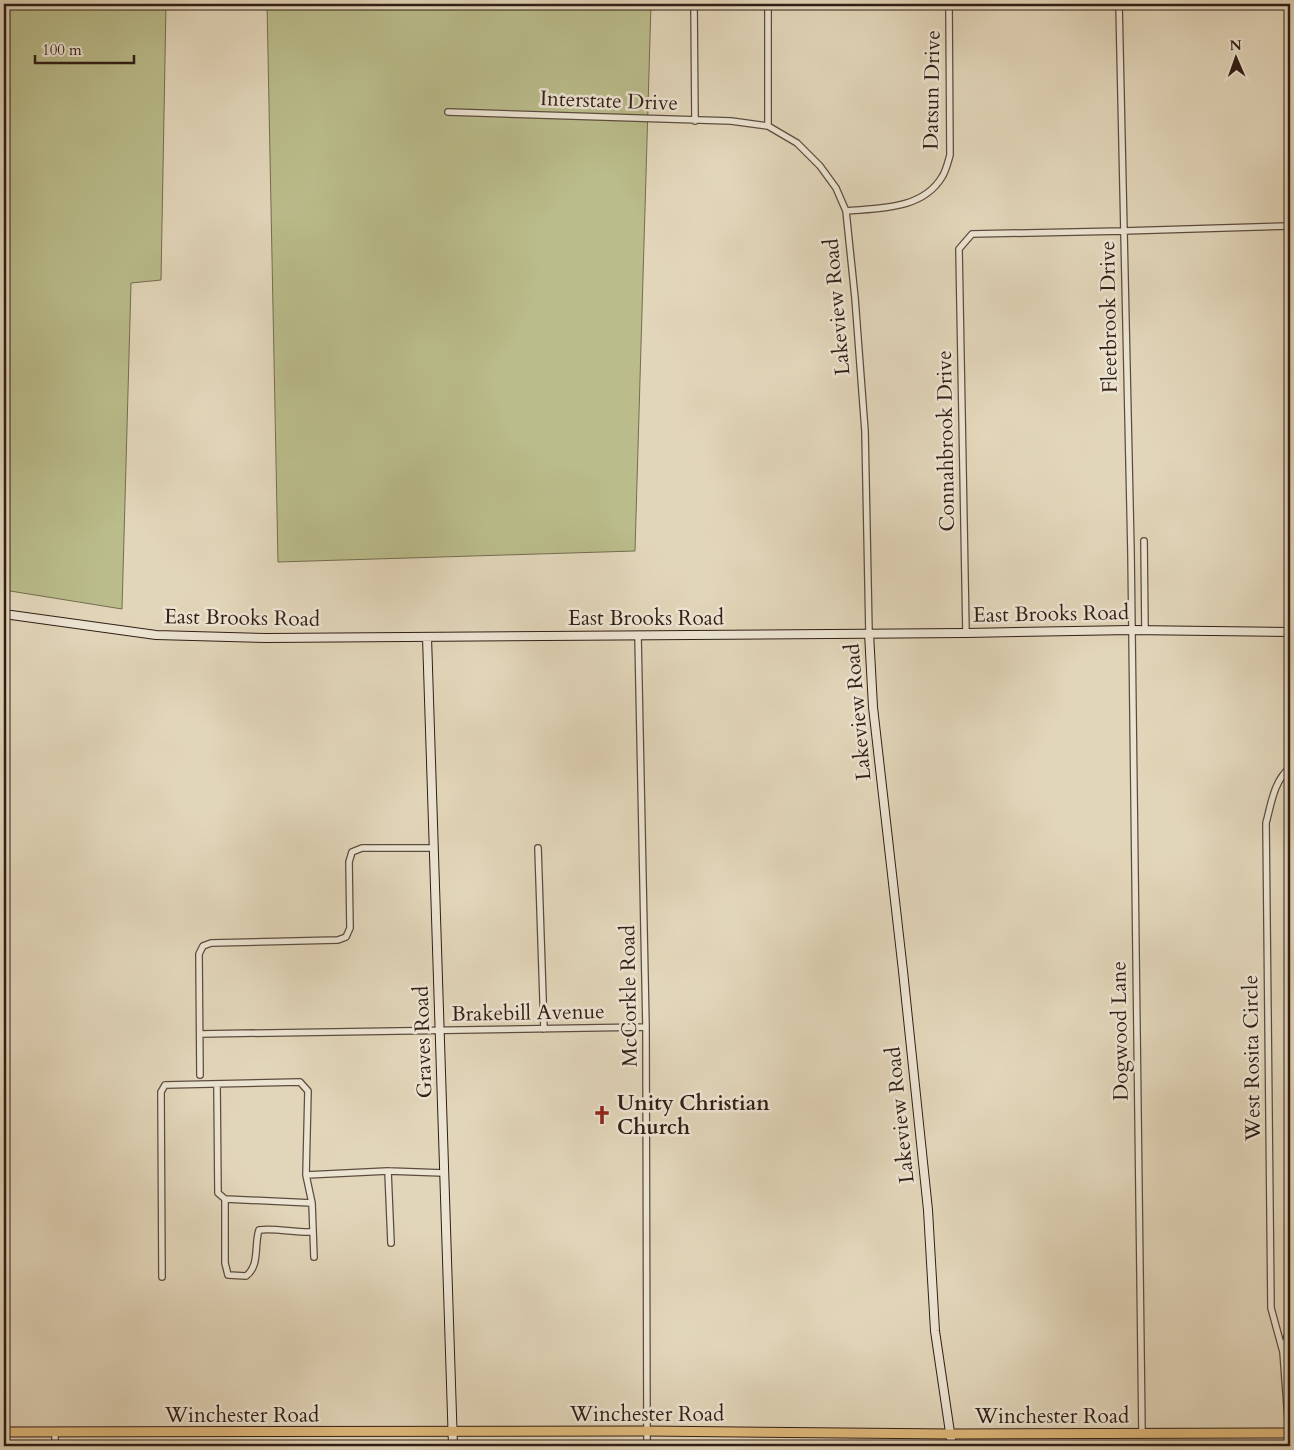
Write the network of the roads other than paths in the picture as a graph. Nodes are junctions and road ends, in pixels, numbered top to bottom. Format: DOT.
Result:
graph roads {
  1 [pos="694,4"];
  2 [pos="768,4"];
  3 [pos="949,4"];
  4 [pos="1119,4"];
  5 [pos="448,112"];
  6 [pos="695,121"];
  7 [pos="768,126"];
  8 [pos="846,211"];
  9 [pos="1290,226"];
  10 [pos="1123,231"];
  11 [pos="1144,541"];
  12 [pos="1131,606"];
  13 [pos="1144,606"];
  14 [pos="4,614"];
  15 [pos="1131,630"];
  16 [pos="1145,630"];
  17 [pos="1290,632"];
  18 [pos="869,633"];
  19 [pos="966,633"];
  20 [pos="638,636"];
  21 [pos="428,637"];
  22 [pos="1290,768"];
  23 [pos="434,848"];
  24 [pos="538,848"];
  25 [pos="646,1027"];
  26 [pos="544,1029"];
  27 [pos="440,1030"];
  28 [pos="200,1034"];
  29 [pos="200,1075"];
  30 [pos="217,1084"];
  31 [pos="388,1171"];
  32 [pos="444,1173"];
  33 [pos="306,1175"];
  34 [pos="225,1198"];
  35 [pos="312,1203"];
  36 [pos="313,1232"];
  37 [pos="390,1243"];
  38 [pos="314,1257"];
  39 [pos="162,1277"];
  40 [pos="1290,1326"];
  41 [pos="1283,1352"];
  42 [pos="647,1431"];
  43 [pos="4,1432"];
  44 [pos="55,1432"];
  45 [pos="452,1432"];
  46 [pos="1142,1433"];
  47 [pos="1290,1433"];
  48 [pos="951,1434"];
  49 [pos="55,1446"];
  50 [pos="453,1446"];
  51 [pos="647,1446"];
  52 [pos="952,1446"];
  1 -- 6 [label="street"];
  2 -- 7 [label="street"];
  3 -- 8 [label="street, Datsun Drive"];
  4 -- 10 [label="street, Fleetbrook Drive"];
  5 -- 6 [label="street, Interstate Drive"];
  6 -- 7 [label="street, Interstate Drive"];
  7 -- 8 [label="street, Lakeview Road"];
  8 -- 18 [label="street, Lakeview Road"];
  9 -- 10 [label="street"];
  10 -- 12 [label="street, Fleetbrook Drive"];
  10 -- 19 [label="street, Connahbrook Drive"];
  11 -- 13 [label="street"];
  12 -- 13 [label="street"];
  12 -- 15 [label="street, Fleetbrook Drive"];
  13 -- 16 [label="street"];
  14 -- 21 [label="street, East Brooks Road"];
  15 -- 16 [label="street, East Brooks Road"];
  15 -- 19 [label="street, East Brooks Road"];
  15 -- 46 [label="street, Dogwood Lane"];
  16 -- 17 [label="street, East Brooks Road"];
  18 -- 19 [label="street, East Brooks Road"];
  18 -- 20 [label="street, East Brooks Road"];
  18 -- 48 [label="street, Lakeview Road"];
  20 -- 21 [label="street, East Brooks Road"];
  20 -- 25 [label="street, McCorkle Road"];
  21 -- 23 [label="street, Graves Road"];
  22 -- 41 [label="street, West Rosita Circle"];
  23 -- 27 [label="street, Graves Road"];
  23 -- 28 [label="street"];
  24 -- 26 [label="street"];
  25 -- 26 [label="street, Brakebill Avenue"];
  25 -- 42 [label="street, McCorkle Road"];
  26 -- 27 [label="street, Brakebill Avenue"];
  27 -- 28 [label="street, Brakebill Avenue"];
  27 -- 32 [label="street, Graves Road"];
  28 -- 29 [label="street"];
  30 -- 33 [label="street"];
  30 -- 34 [label="street"];
  30 -- 39 [label="street"];
  31 -- 32 [label="street"];
  31 -- 33 [label="street"];
  31 -- 37 [label="street"];
  32 -- 45 [label="street, Graves Road"];
  33 -- 35 [label="street"];
  34 -- 35 [label="street"];
  34 -- 36 [label="street"];
  35 -- 36 [label="street"];
  36 -- 38 [label="street"];
  40 -- 41 [label="street"];
  41 -- 47 [label="street"];
  42 -- 45 [label="main road, Winchester Road"];
  42 -- 48 [label="main road, Winchester Road"];
  42 -- 51 [label="street, McCorkle Road"];
  43 -- 44 [label="main road, Winchester Road"];
  44 -- 45 [label="main road, Winchester Road"];
  44 -- 49 [label="street"];
  45 -- 50 [label="street, Graves Road"];
  46 -- 47 [label="main road, Winchester Road"];
  46 -- 48 [label="main road, Winchester Road"];
  48 -- 52 [label="street, Lakeview Road"];
}
